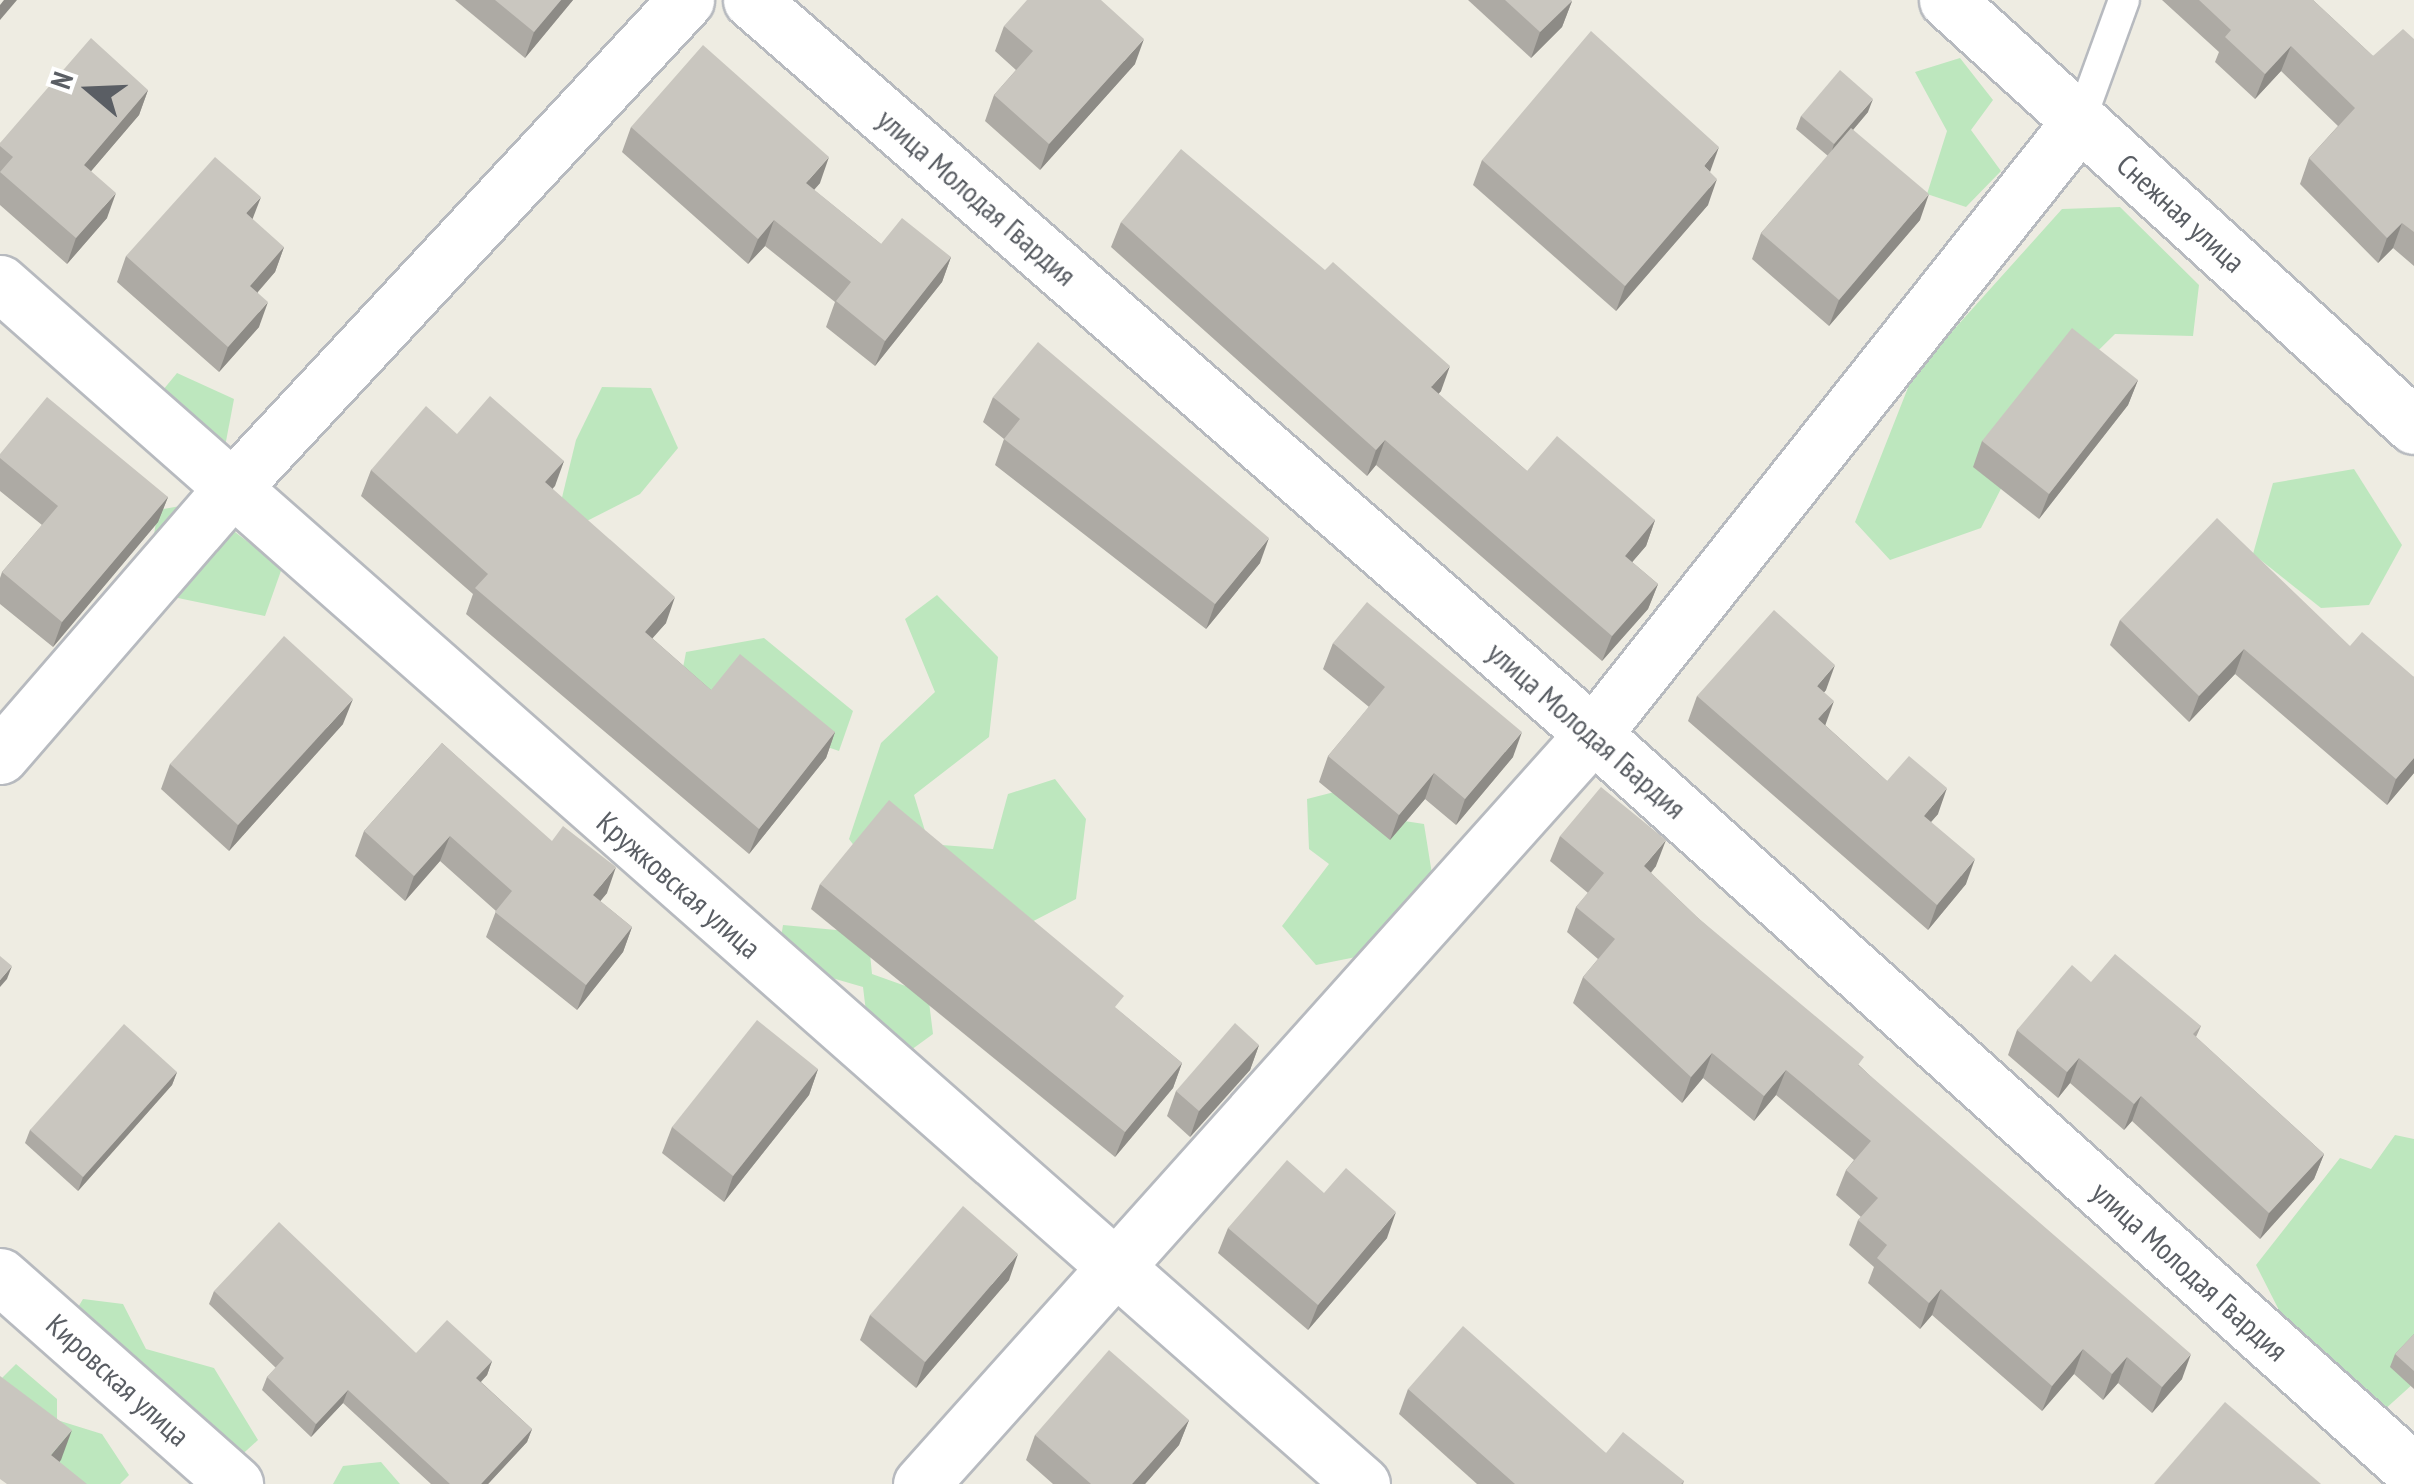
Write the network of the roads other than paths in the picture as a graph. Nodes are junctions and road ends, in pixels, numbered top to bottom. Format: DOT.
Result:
graph roads {
  1 [pos="686,0"];
  2 [pos="750,0"];
  3 [pos="1946,0"];
  4 [pos="2124,0"];
  5 [pos="2080,121"];
  6 [pos="0,283"];
  7 [pos="2414,426"];
  8 [pos="231,489"];
  9 [pos="1593,734"];
  10 [pos="0,756"];
  11 [pos="1112,1268"];
  12 [pos="0,1276"];
  13 [pos="2414,1472"];
  14 [pos="235,1484"];
  15 [pos="921,1484"];
  16 [pos="1362,1484"];
  1 -- 8 [label="street"];
  2 -- 9 [label="street, улица Молодая Гвардия"];
  3 -- 5 [label="street, Снежная улица"];
  4 -- 5 [label="lane"];
  5 -- 7 [label="street, Снежная улица"];
  5 -- 9 [label="street"];
  6 -- 8 [label="street, Кружковская улица"];
  8 -- 10 [label="street"];
  8 -- 11 [label="street, Кружковская улица"];
  9 -- 11 [label="street"];
  9 -- 13 [label="street, улица Молодая Гвардия"];
  11 -- 15 [label="street"];
  11 -- 16 [label="street, Кружковская улица"];
  12 -- 14 [label="street, Кировская улица"];
}
